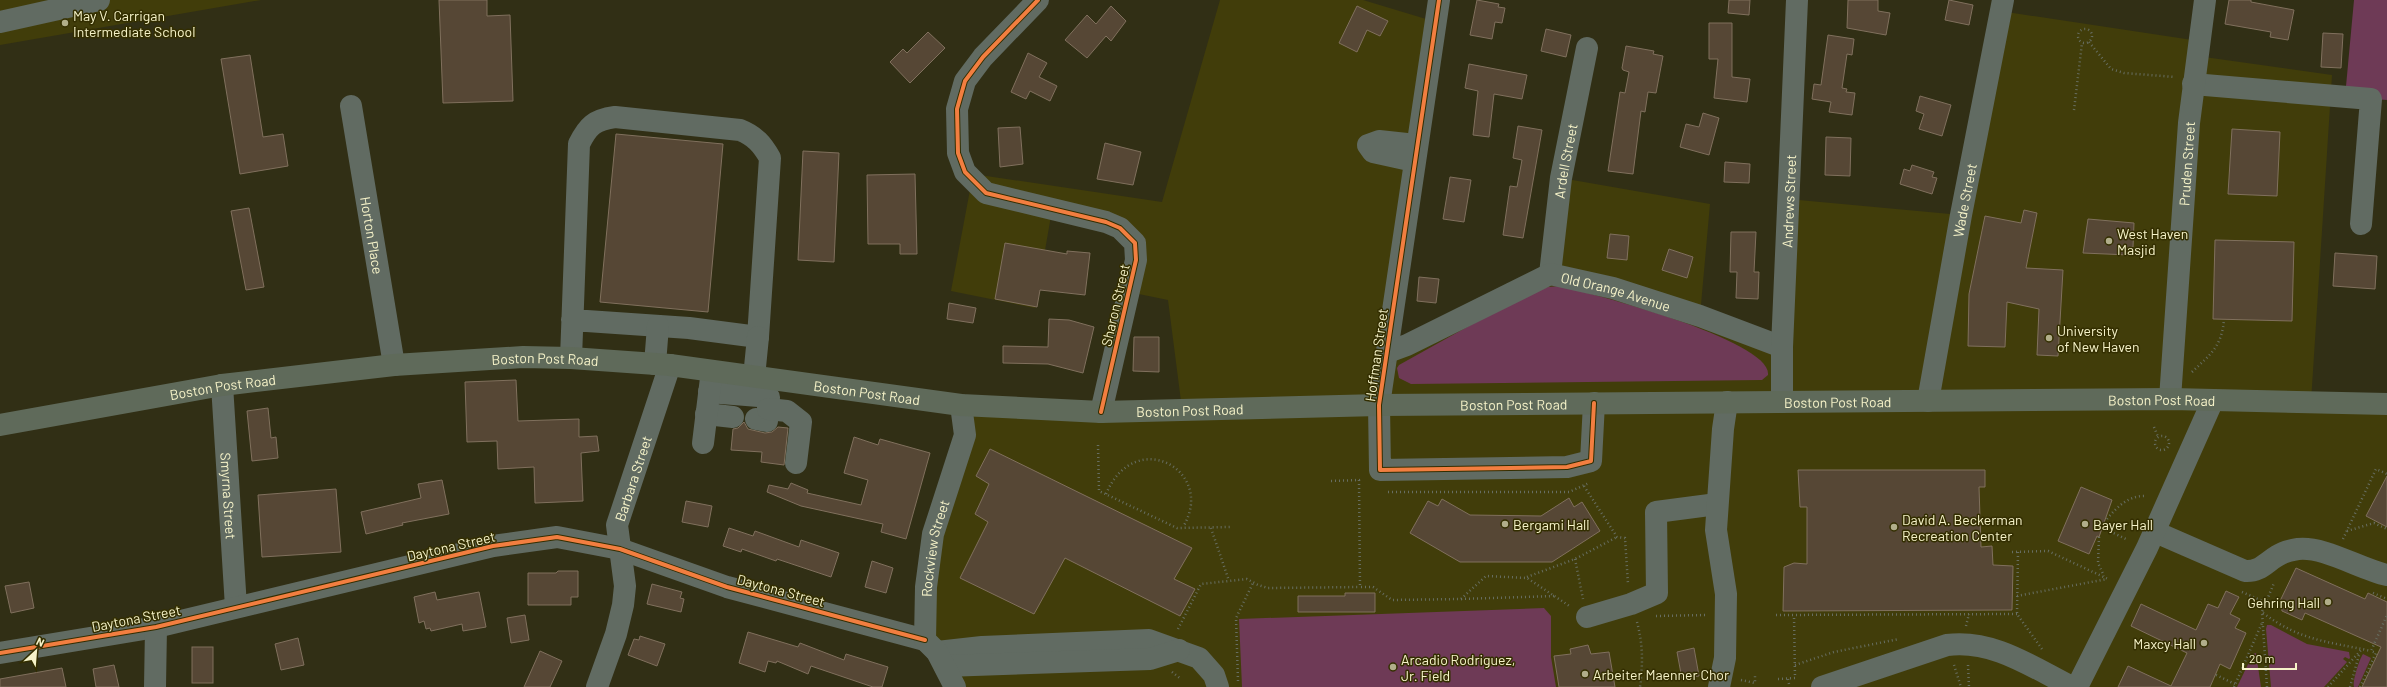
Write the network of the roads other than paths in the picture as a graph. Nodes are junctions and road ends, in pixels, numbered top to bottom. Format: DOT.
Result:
graph roads {
  1 [pos="99,0"];
  2 [pos="1038,0"];
  3 [pos="1439,0"];
  4 [pos="1796,0"];
  5 [pos="2004,0"];
  6 [pos="2205,0"];
  7 [pos="0,22"];
  8 [pos="1587,48"];
  9 [pos="2193,81"];
  10 [pos="351,106"];
  11 [pos="2360,224"];
  12 [pos="1550,274"];
  13 [pos="572,320"];
  14 [pos="658,326"];
  15 [pos="758,337"];
  16 [pos="1782,348"];
  17 [pos="1388,352"];
  18 [pos="571,358"];
  19 [pos="394,365"];
  20 [pos="663,365"];
  21 [pos="754,377"];
  22 [pos="710,381"];
  23 [pos="790,382"];
  24 [pos="222,385"];
  25 [pos="2170,399"];
  26 [pos="2213,400"];
  27 [pos="1928,401"];
  28 [pos="1727,402"];
  29 [pos="1782,402"];
  30 [pos="1594,404"];
  31 [pos="2387,404"];
  32 [pos="961,405"];
  33 [pos="1379,405"];
  34 [pos="1101,412"];
  35 [pos="770,413"];
  36 [pos="706,414"];
  37 [pos="732,417"];
  38 [pos="0,426"];
  39 [pos="703,443"];
  40 [pos="796,463"];
  41 [pos="1717,504"];
  42 [pos="2153,531"];
  43 [pos="620,549"];
  44 [pos="2387,575"];
  45 [pos="236,607"];
  46 [pos="1586,617"];
  47 [pos="156,627"];
  48 [pos="936,652"];
  49 [pos="0,653"];
  50 [pos="155,687"];
  51 [pos="597,687"];
  52 [pos="955,687"];
  53 [pos="1218,687"];
  54 [pos="1718,687"];
  55 [pos="1822,687"];
  56 [pos="2072,687"];
  57 [pos="2077,687"];
  1 -- 7 [label="street"];
  2 -- 34 [label="street, Sharon Street"];
  3 -- 17 [label="street, Hoffman Street"];
  4 -- 16 [label="street, Andrews Street"];
  5 -- 27 [label="street, Wade Street"];
  6 -- 9 [label="street, Pruden Street"];
  8 -- 12 [label="street, Ardell Street"];
  9 -- 11 [label="street"];
  9 -- 25 [label="street, Pruden Street"];
  10 -- 19 [label="street, Horton Place"];
  12 -- 16 [label="street, Old Orange Avenue"];
  12 -- 17 [label="street, Old Orange Avenue"];
  13 -- 14 [label="street"];
  13 -- 15 [label="street"];
  13 -- 18 [label="street"];
  14 -- 15 [label="street"];
  14 -- 20 [label="street, Barbara Street"];
  15 -- 21 [label="street"];
  16 -- 29 [label="street, Andrews Street"];
  17 -- 33 [label="street, Hoffman Street"];
  18 -- 19 [label="main road, Boston Post Road"];
  18 -- 20 [label="main road, Boston Post Road"];
  19 -- 24 [label="main road, Boston Post Road"];
  20 -- 22 [label="main road, Boston Post Road"];
  20 -- 43 [label="street, Barbara Street"];
  21 -- 22 [label="main road, Boston Post Road"];
  21 -- 23 [label="main road, Boston Post Road"];
  22 -- 35 [label="street"];
  22 -- 36 [label="street"];
  23 -- 32 [label="main road, Boston Post Road"];
  23 -- 35 [label="street"];
  24 -- 38 [label="main road, Boston Post Road"];
  24 -- 45 [label="street, Smyrna Street"];
  25 -- 26 [label="main road, Boston Post Road"];
  25 -- 27 [label="main road, Boston Post Road"];
  26 -- 31 [label="main road, Boston Post Road"];
  26 -- 42 [label="street"];
  27 -- 29 [label="main road, Boston Post Road"];
  28 -- 29 [label="main road, Boston Post Road"];
  28 -- 30 [label="main road, Boston Post Road"];
  28 -- 41 [label="street"];
  30 -- 33 [label="main road, Boston Post Road"];
  30 -- 33 [label="street, Hoffman Street"];
  32 -- 34 [label="main road, Boston Post Road"];
  32 -- 48 [label="street, Rockview Street"];
  33 -- 34 [label="main road, Boston Post Road"];
  35 -- 40 [label="street"];
  36 -- 37 [label="street"];
  36 -- 39 [label="street"];
  41 -- 46 [label="street"];
  41 -- 54 [label="street"];
  42 -- 44 [label="street"];
  42 -- 57 [label="street"];
  43 -- 45 [label="street, Daytona Street"];
  43 -- 48 [label="street, Daytona Street"];
  43 -- 51 [label="street, Barbara Street"];
  45 -- 47 [label="street, Daytona Street"];
  47 -- 49 [label="street, Daytona Street"];
  47 -- 50 [label="street"];
  48 -- 52 [label="street, Rockview Street"];
  48 -- 53 [label="street"];
  55 -- 56 [label="street"];
}
